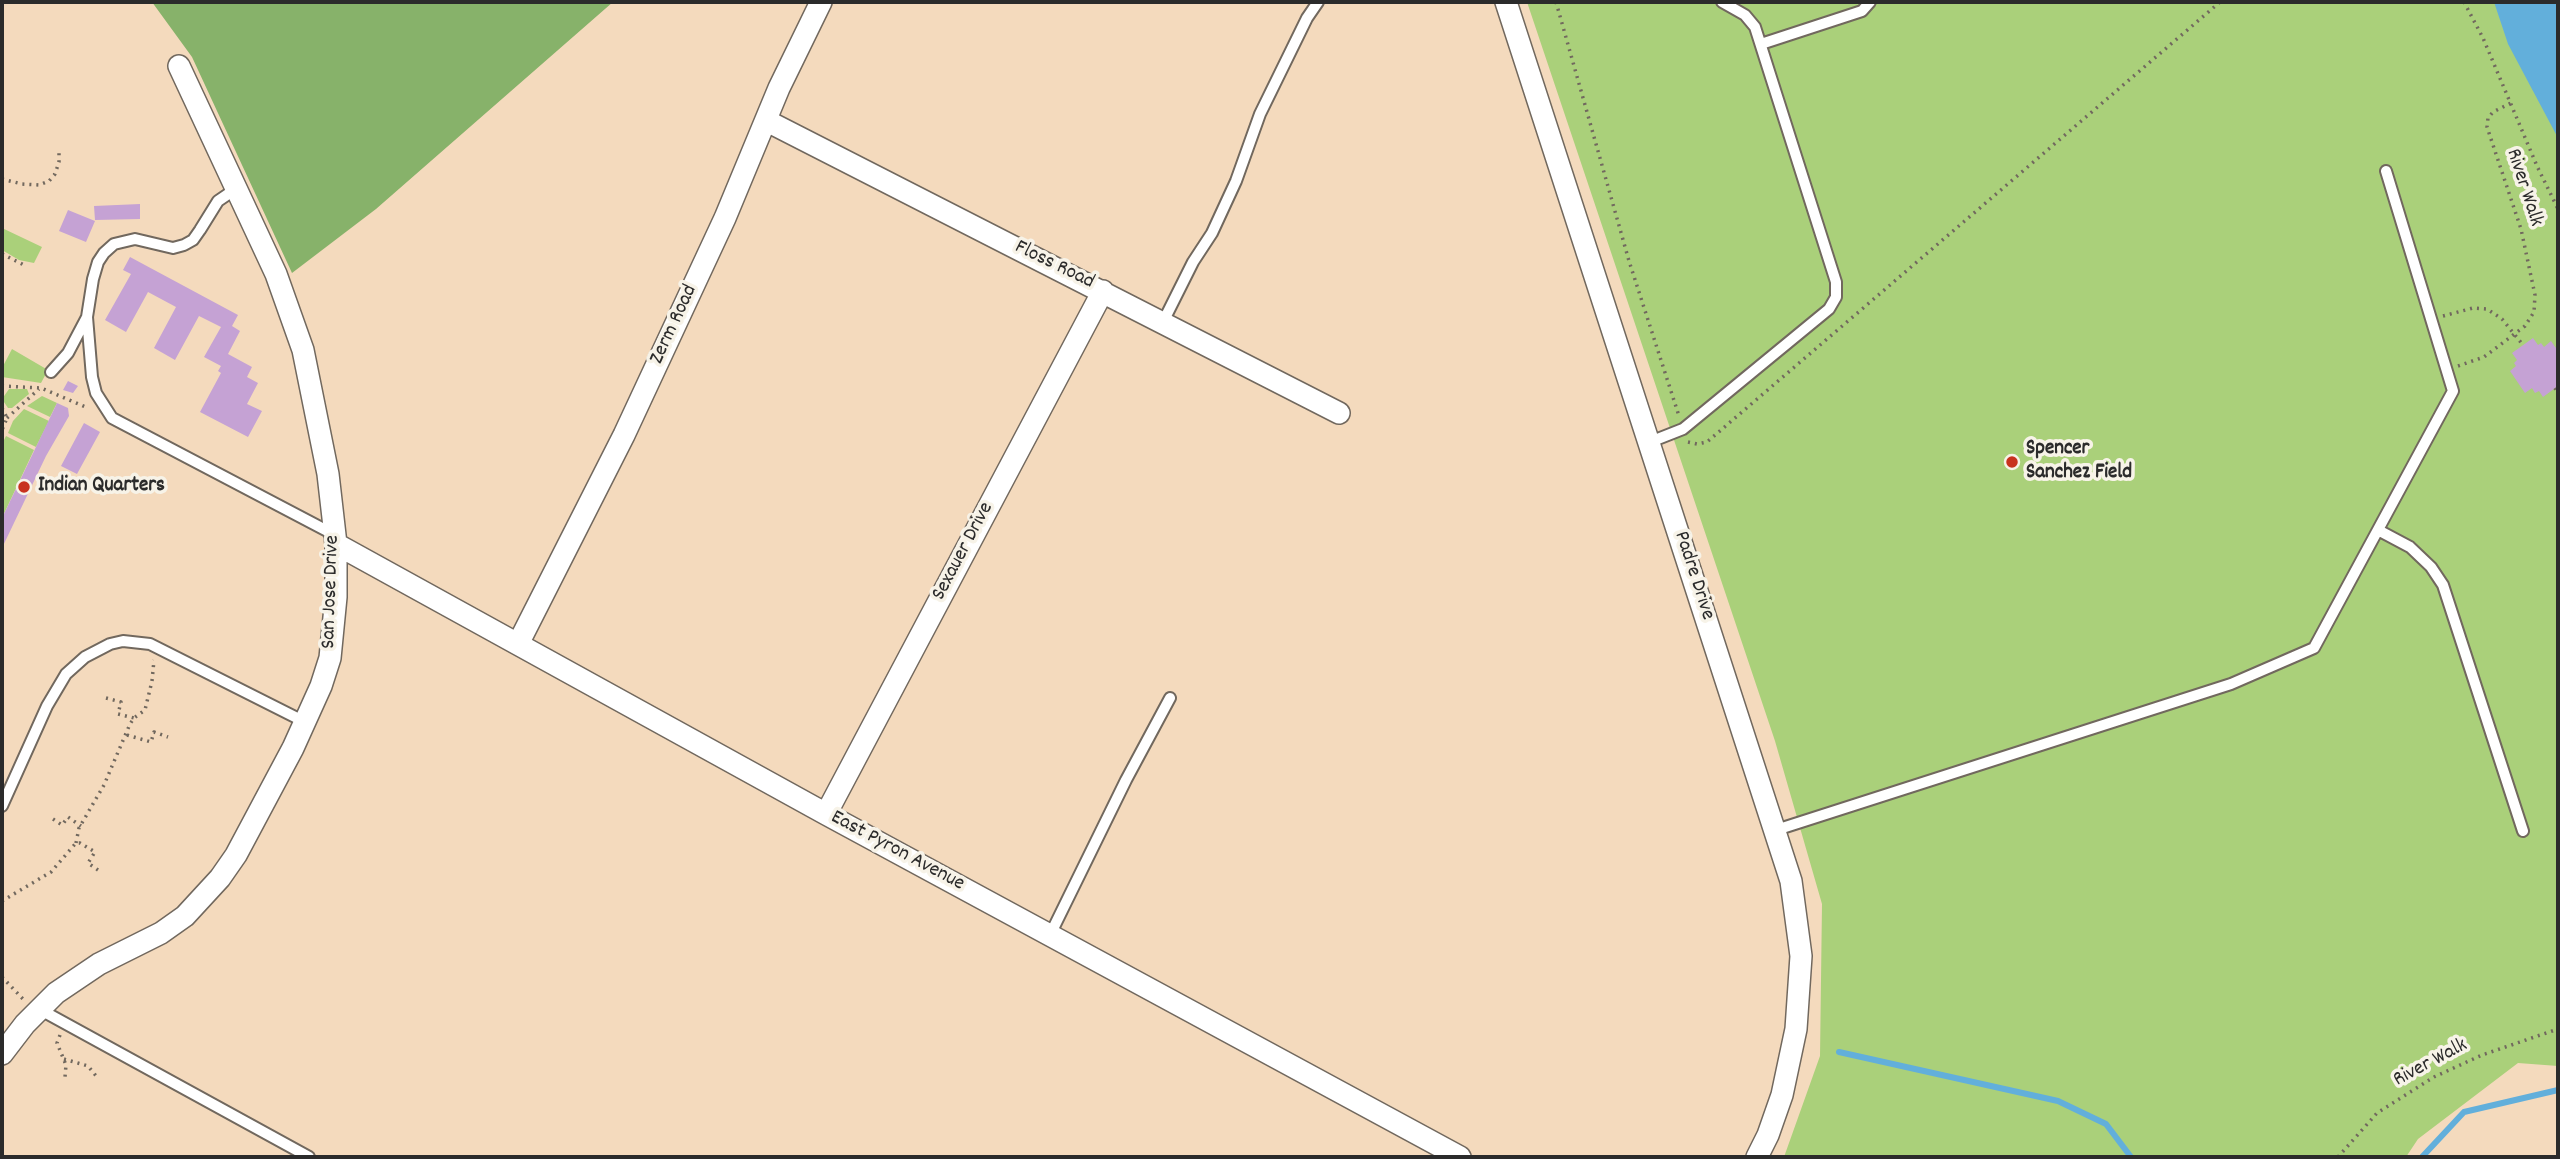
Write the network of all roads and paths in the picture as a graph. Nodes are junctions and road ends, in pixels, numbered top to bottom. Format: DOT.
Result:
graph roads {
  1 [pos="821,2"];
  2 [pos="1318,2"];
  3 [pos="1506,2"];
  4 [pos="1722,2"];
  5 [pos="1870,2"];
  6 [pos="2464,2"];
  7 [pos="1761,44"];
  8 [pos="179,66"];
  9 [pos="2511,103"];
  10 [pos="767,121"];
  11 [pos="59,149"];
  12 [pos="2386,171"];
  13 [pos="2,179"];
  14 [pos="237,188"];
  15 [pos="2558,209"];
  16 [pos="2,254"];
  17 [pos="26,266"];
  18 [pos="1103,290"];
  19 [pos="87,317"];
  20 [pos="2431,319"];
  21 [pos="1163,322"];
  22 [pos="2514,335"];
  23 [pos="2523,345"];
  24 [pos="2446,368"];
  25 [pos="51,372"];
  26 [pos="2,386"];
  27 [pos="41,388"];
  28 [pos="2,408"];
  29 [pos="1339,413"];
  30 [pos="7,418"];
  31 [pos="112,418"];
  32 [pos="2,430"];
  33 [pos="1650,442"];
  34 [pos="2378,530"];
  35 [pos="335,539"];
  36 [pos="518,644"];
  37 [pos="159,648"];
  38 [pos="106,698"];
  39 [pos="1170,698"];
  40 [pos="134,718"];
  41 [pos="305,722"];
  42 [pos="127,734"];
  43 [pos="168,737"];
  44 [pos="2,806"];
  45 [pos="826,814"];
  46 [pos="53,819"];
  47 [pos="81,826"];
  48 [pos="1776,830"];
  49 [pos="2523,831"];
  50 [pos="76,843"];
  51 [pos="99,870"];
  52 [pos="2,901"];
  53 [pos="1049,935"];
  54 [pos="2,976"];
  55 [pos="31,1004"];
  56 [pos="66,1023"];
  57 [pos="2558,1029"];
  58 [pos="2,1054"];
  59 [pos="64,1059"];
  60 [pos="65,1077"];
  61 [pos="97,1077"];
  62 [pos="309,1157"];
  63 [pos="1460,1157"];
  64 [pos="1757,1157"];
  65 [pos="2337,1157"];
  1 -- 10 [label="street, Zerm Road"];
  2 -- 21 [label="lane"];
  3 -- 33 [label="street, Padre Drive"];
  4 -- 7 [label="lane"];
  5 -- 7 [label="lane"];
  6 -- 9 [label="path, River Walk"];
  7 -- 33 [label="lane"];
  8 -- 14 [label="street, San Jose Drive"];
  9 -- 15 [label="path, River Walk"];
  9 -- 22 [label="path, River Walk"];
  10 -- 18 [label="street, Floss Road"];
  10 -- 36 [label="street, Zerm Road"];
  11 -- 13 [label="path"];
  12 -- 20 [label="lane"];
  14 -- 19 [label="lane"];
  14 -- 35 [label="street, San Jose Drive"];
  16 -- 17 [label="path"];
  18 -- 21 [label="street, Floss Road"];
  18 -- 45 [label="street, Sexauer Drive"];
  19 -- 25 [label="lane"];
  19 -- 31 [label="lane"];
  20 -- 22 [label="path"];
  20 -- 24 [label="lane"];
  21 -- 29 [label="street, Floss Road"];
  22 -- 23 [label="path"];
  22 -- 24 [label="path, River Walk"];
  24 -- 34 [label="lane"];
  25 -- 27 [label="path"];
  26 -- 27 [label="path"];
  27 -- 30 [label="path"];
  27 -- 31 [label="path"];
  28 -- 30 [label="path"];
  30 -- 32 [label="path"];
  31 -- 35 [label="lane"];
  33 -- 48 [label="street, Padre Drive"];
  34 -- 48 [label="lane"];
  34 -- 49 [label="lane"];
  35 -- 36 [label="street, East Pyron Avenue"];
  35 -- 41 [label="street, San Jose Drive"];
  36 -- 45 [label="street, East Pyron Avenue"];
  37 -- 40 [label="path"];
  37 -- 41 [label="lane"];
  37 -- 44 [label="lane"];
  38 -- 40 [label="path"];
  39 -- 53 [label="lane"];
  40 -- 42 [label="path"];
  41 -- 55 [label="street, San Jose Drive"];
  42 -- 43 [label="path"];
  42 -- 47 [label="path"];
  45 -- 53 [label="street, East Pyron Avenue"];
  46 -- 47 [label="path"];
  47 -- 50 [label="path"];
  48 -- 64 [label="street, Padre Drive"];
  50 -- 51 [label="path"];
  50 -- 52 [label="path"];
  53 -- 63 [label="street, East Pyron Avenue"];
  54 -- 55 [label="path"];
  55 -- 56 [label="lane"];
  55 -- 58 [label="street, San Jose Drive"];
  56 -- 59 [label="path"];
  56 -- 62 [label="lane"];
  57 -- 65 [label="path, River Walk"];
  59 -- 60 [label="path"];
  59 -- 61 [label="path"];
}
